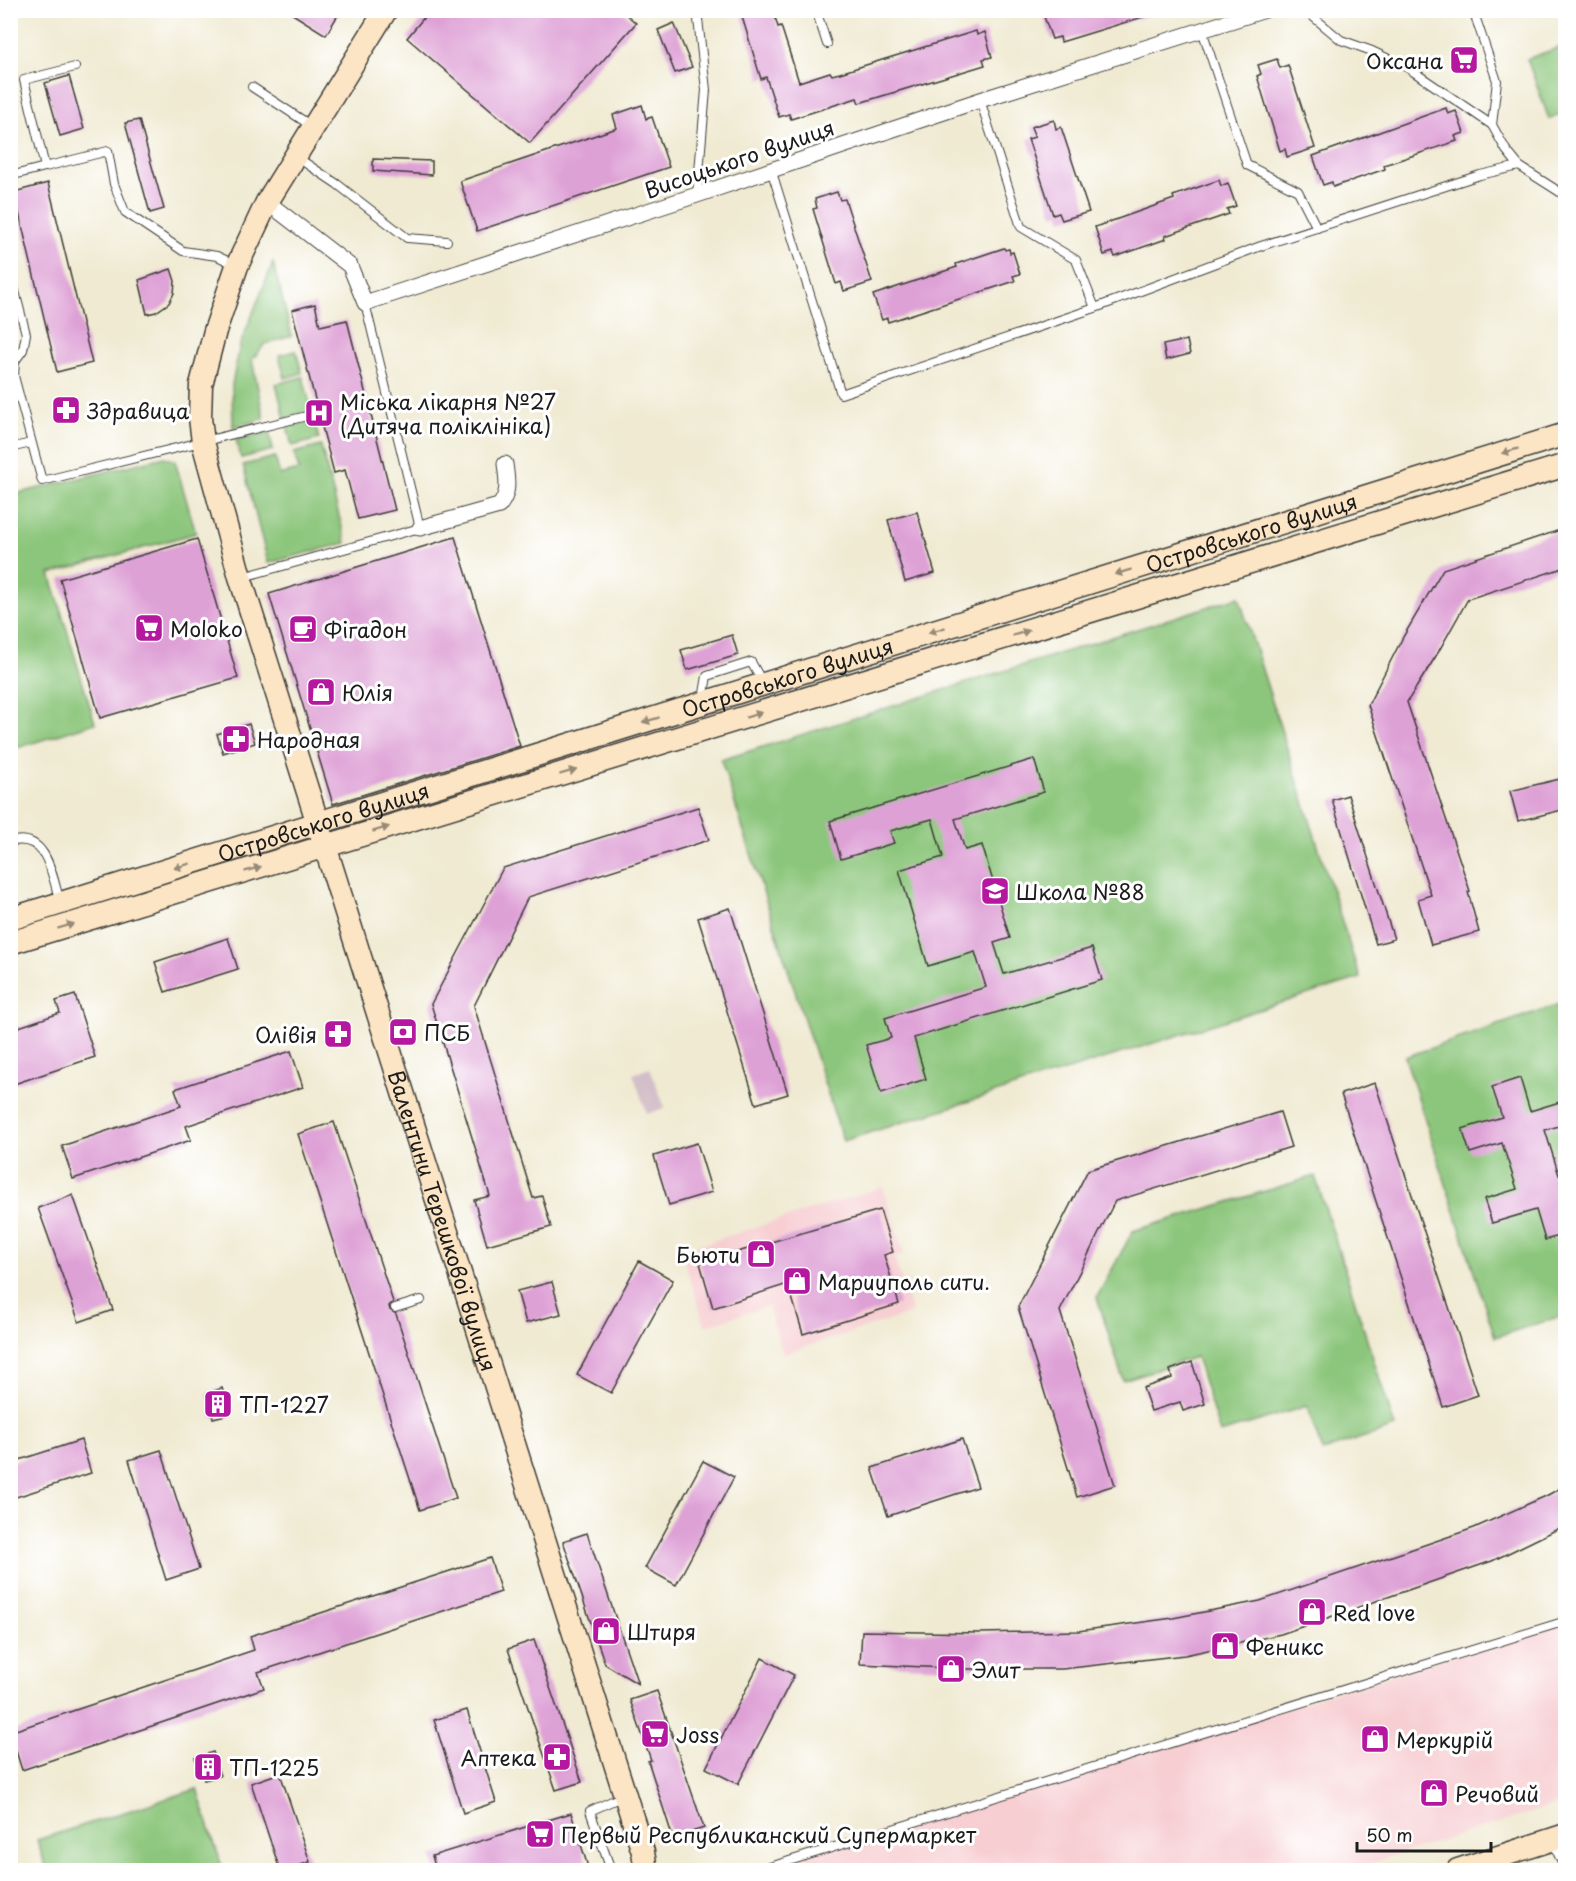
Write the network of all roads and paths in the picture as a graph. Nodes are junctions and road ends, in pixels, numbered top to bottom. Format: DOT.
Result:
graph roads {
  1 [pos="386,10"];
  2 [pos="697,10"];
  3 [pos="816,10"];
  4 [pos="1265,10"];
  5 [pos="1305,10"];
  6 [pos="1473,10"];
  7 [pos="1202,30"];
  8 [pos="827,44"];
  9 [pos="75,67"];
  10 [pos="252,87"];
  11 [pos="980,100"];
  12 [pos="1492,125"];
  13 [pos="314,128"];
  14 [pos="296,157"];
  15 [pos="45,166"];
  16 [pos="1519,166"];
  17 [pos="771,169"];
  18 [pos="10,176"];
  19 [pos="697,195"];
  20 [pos="1566,195"];
  21 [pos="267,202"];
  22 [pos="1317,228"];
  23 [pos="447,241"];
  24 [pos="237,266"];
  25 [pos="10,272"];
  26 [pos="365,303"];
  27 [pos="1095,308"];
  28 [pos="319,413"];
  29 [pos="1566,434"];
  30 [pos="202,442"];
  31 [pos="32,443"];
  32 [pos="10,448"];
  33 [pos="505,464"];
  34 [pos="1566,465"];
  35 [pos="420,528"];
  36 [pos="240,577"];
  37 [pos="318,823"];
  38 [pos="10,842"];
  39 [pos="326,847"];
  40 [pos="60,904"];
  41 [pos="10,919"];
  42 [pos="10,944"];
  43 [pos="421,1300"];
  44 [pos="395,1308"];
  45 [pos="1566,1621"];
  46 [pos="625,1795"];
  47 [pos="1559,1838"];
  48 [pos="611,1870"];
  49 [pos="646,1870"];
  50 [pos="760,1870"];
  51 [pos="1458,1870"];
  52 [pos="1565,1870"];
  1 -- 13 [label="street, Валентини Терешкової вулиця"];
  2 -- 19 [label="lane"];
  3 -- 8 [label="lane"];
  4 -- 7 [label="street, Висоцького вулиця"];
  5 -- 12 [label="lane"];
  6 -- 12 [label="lane"];
  7 -- 11 [label="street, Висоцького вулиця"];
  7 -- 22 [label="lane"];
  9 -- 15 [label="lane"];
  10 -- 13 [label="lane"];
  11 -- 17 [label="street, Висоцького вулиця"];
  11 -- 27 [label="lane"];
  12 -- 16 [label="lane"];
  13 -- 14 [label="street, Валентини Терешкової вулиця"];
  14 -- 21 [label="street, Валентини Терешкової вулиця"];
  14 -- 23 [label="lane"];
  15 -- 18 [label="lane"];
  15 -- 24 [label="lane"];
  16 -- 20 [label="lane"];
  16 -- 22 [label="lane"];
  17 -- 19 [label="street, Висоцького вулиця"];
  17 -- 27 [label="lane"];
  19 -- 26 [label="street, Висоцького вулиця"];
  21 -- 24 [label="street, Валентини Терешкової вулиця"];
  21 -- 26 [label="street"];
  22 -- 27 [label="lane"];
  24 -- 30 [label="street, Валентини Терешкової вулиця"];
  25 -- 31 [label="lane"];
  26 -- 35 [label="lane"];
  28 -- 30 [label="lane"];
  29 -- 37 [label="street, Островського вулиця, one-way"];
  30 -- 31 [label="lane"];
  30 -- 36 [label="street, Валентини Терешкової вулиця"];
  31 -- 32 [label="lane"];
  33 -- 35 [label="street"];
  39 -- 34 [label="street, Островського вулиця, one-way"];
  35 -- 36 [label="lane"];
  36 -- 37 [label="street, Валентини Терешкової вулиця"];
  37 -- 39 [label="street, Валентини Терешкової вулиця"];
  37 -- 40 [label="street, Островського вулиця, one-way"];
  38 -- 40 [label="lane"];
  42 -- 39 [label="street, Островського вулиця, one-way"];
  39 -- 46 [label="street, Валентини Терешкової вулиця"];
  40 -- 41 [label="street, Островського вулиця"];
  43 -- 44 [label="lane"];
  45 -- 50 [label="lane"];
  46 -- 48 [label="lane"];
  46 -- 49 [label="street, Валентини Терешкової вулиця"];
  47 -- 51 [label="street"];
  47 -- 52 [label="lane"];
}
